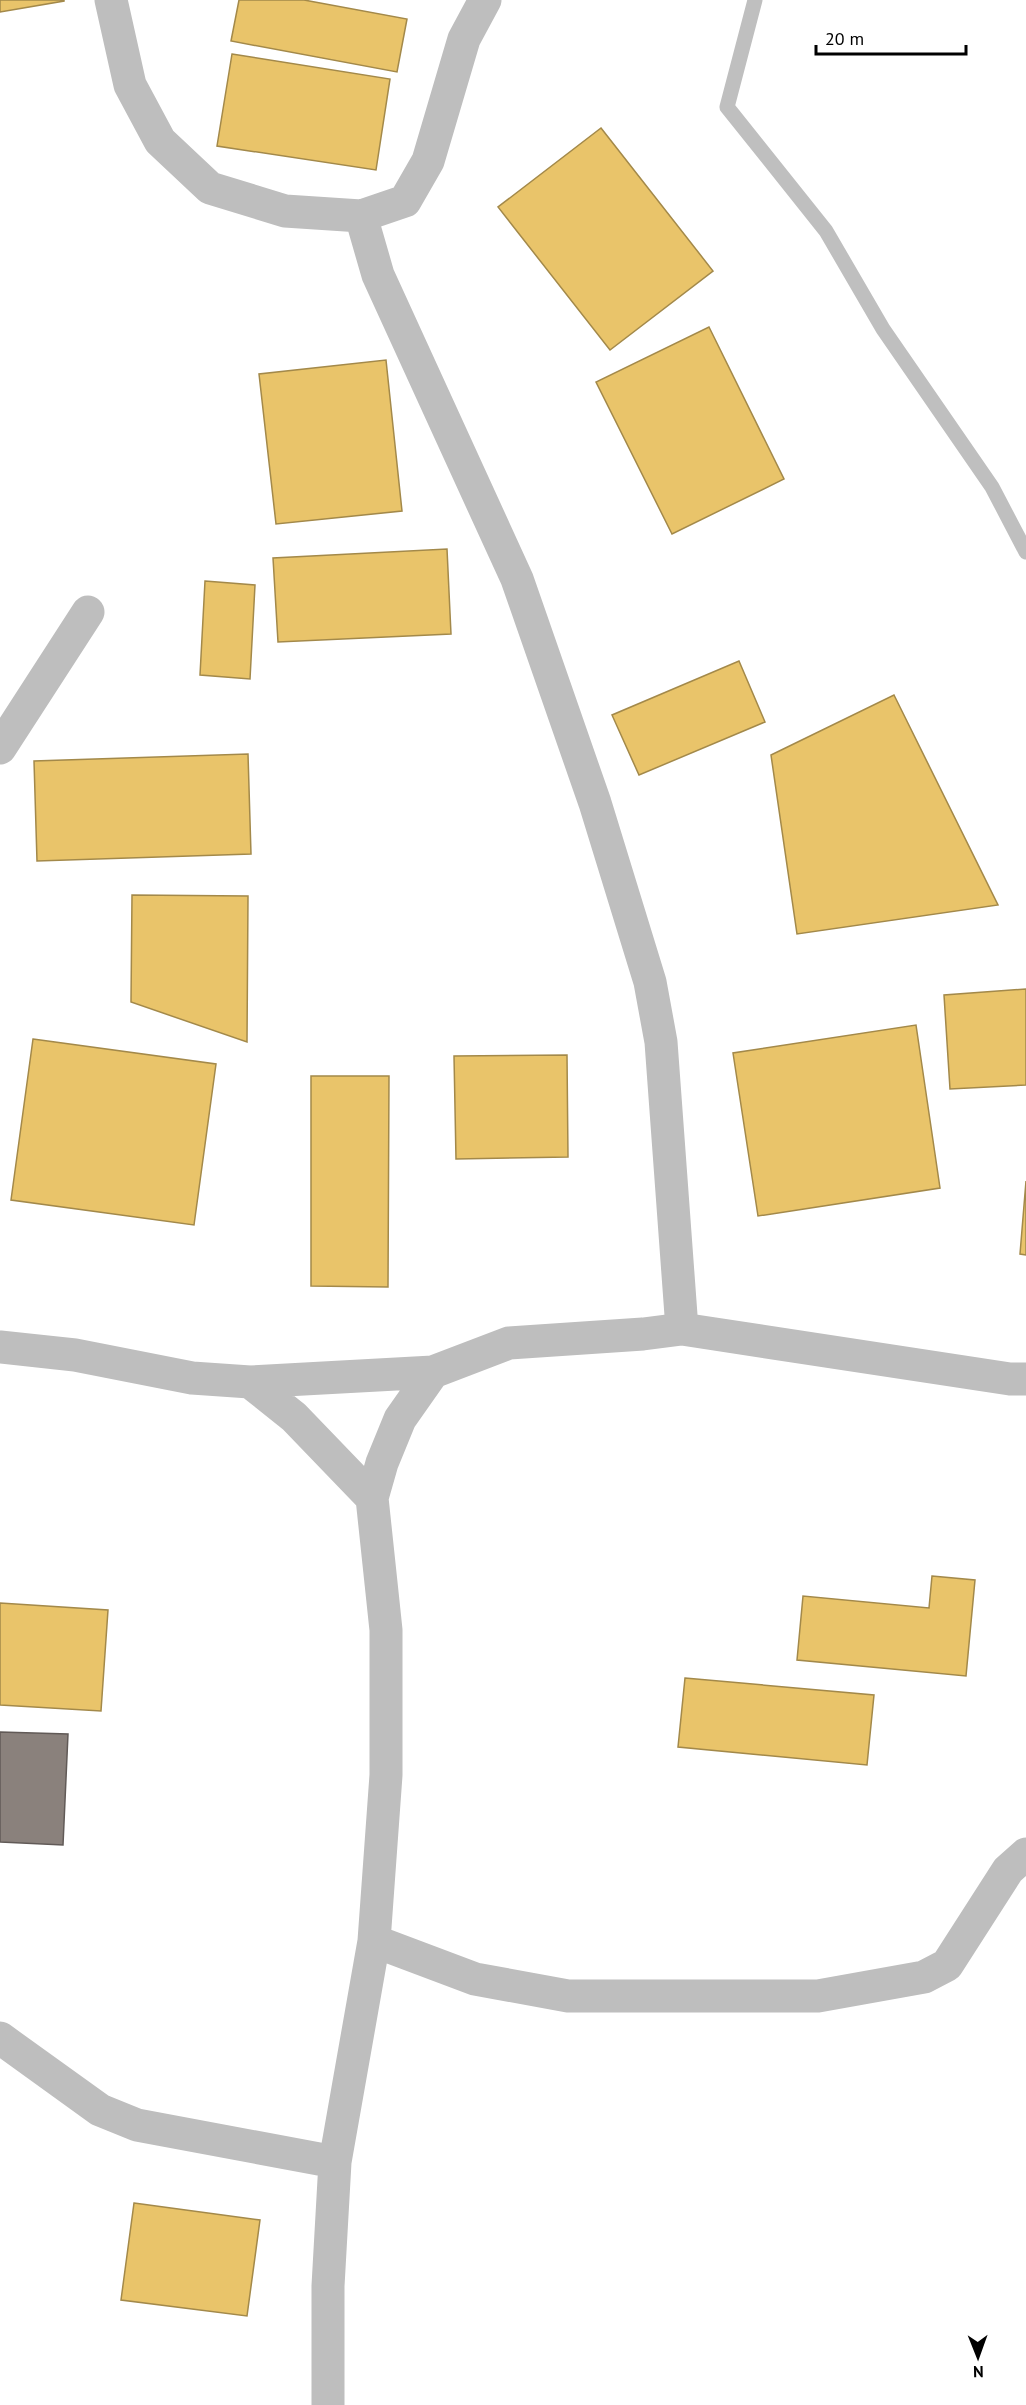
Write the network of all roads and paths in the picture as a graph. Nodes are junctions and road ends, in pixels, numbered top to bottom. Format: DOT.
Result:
graph roads {
  1 [pos="111,0"];
  2 [pos="485,0"];
  3 [pos="361,216"];
  4 [pos="88,612"];
  5 [pos="0,748"];
  6 [pos="682,1329"];
  7 [pos="0,1347"];
  8 [pos="433,1372"];
  9 [pos="1026,1379"];
  10 [pos="250,1382"];
  11 [pos="372,1498"];
  12 [pos="1026,1854"];
  13 [pos="374,1941"];
  14 [pos="0,2038"];
  15 [pos="335,2162"];
  16 [pos="328,2405"];
  1 -- 3 [label="street"];
  2 -- 3 [label="street"];
  3 -- 6 [label="street"];
  4 -- 5 [label="street"];
  6 -- 8 [label="street"];
  6 -- 9 [label="street"];
  7 -- 10 [label="street"];
  8 -- 10 [label="street"];
  8 -- 11 [label="street"];
  10 -- 11 [label="street"];
  11 -- 13 [label="street"];
  12 -- 13 [label="street"];
  13 -- 15 [label="street"];
  14 -- 15 [label="street"];
  15 -- 16 [label="street"];
}
